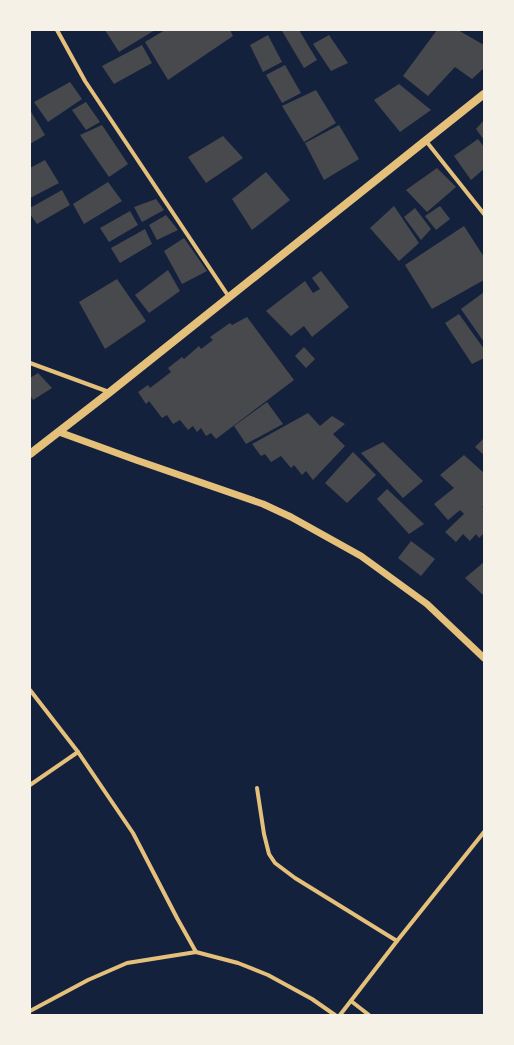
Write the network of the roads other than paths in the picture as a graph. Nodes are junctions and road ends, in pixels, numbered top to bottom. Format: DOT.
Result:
graph roads {
  1 [pos="57,30"];
  2 [pos="484,94"];
  3 [pos="425,140"];
  4 [pos="484,214"];
  5 [pos="229,297"];
  6 [pos="30,363"];
  7 [pos="110,392"];
  8 [pos="59,432"];
  9 [pos="30,454"];
  10 [pos="484,658"];
  11 [pos="30,690"];
  12 [pos="78,752"];
  13 [pos="30,785"];
  14 [pos="257,788"];
  15 [pos="484,832"];
  16 [pos="397,941"];
  17 [pos="196,952"];
  18 [pos="351,1001"];
  19 [pos="30,1011"];
  20 [pos="335,1015"];
  21 [pos="340,1015"];
  22 [pos="369,1015"];
  1 -- 5 [label="street"];
  2 -- 3 [label="main road"];
  3 -- 4 [label="street"];
  3 -- 5 [label="main road"];
  5 -- 7 [label="main road"];
  6 -- 7 [label="street"];
  7 -- 8 [label="main road"];
  8 -- 9 [label="main road"];
  8 -- 10 [label="street"];
  11 -- 12 [label="street"];
  12 -- 13 [label="street"];
  12 -- 17 [label="street"];
  14 -- 16 [label="street"];
  15 -- 16 [label="street"];
  16 -- 18 [label="street"];
  17 -- 19 [label="street"];
  17 -- 20 [label="street"];
  18 -- 21 [label="street"];
  18 -- 22 [label="street"];
}
